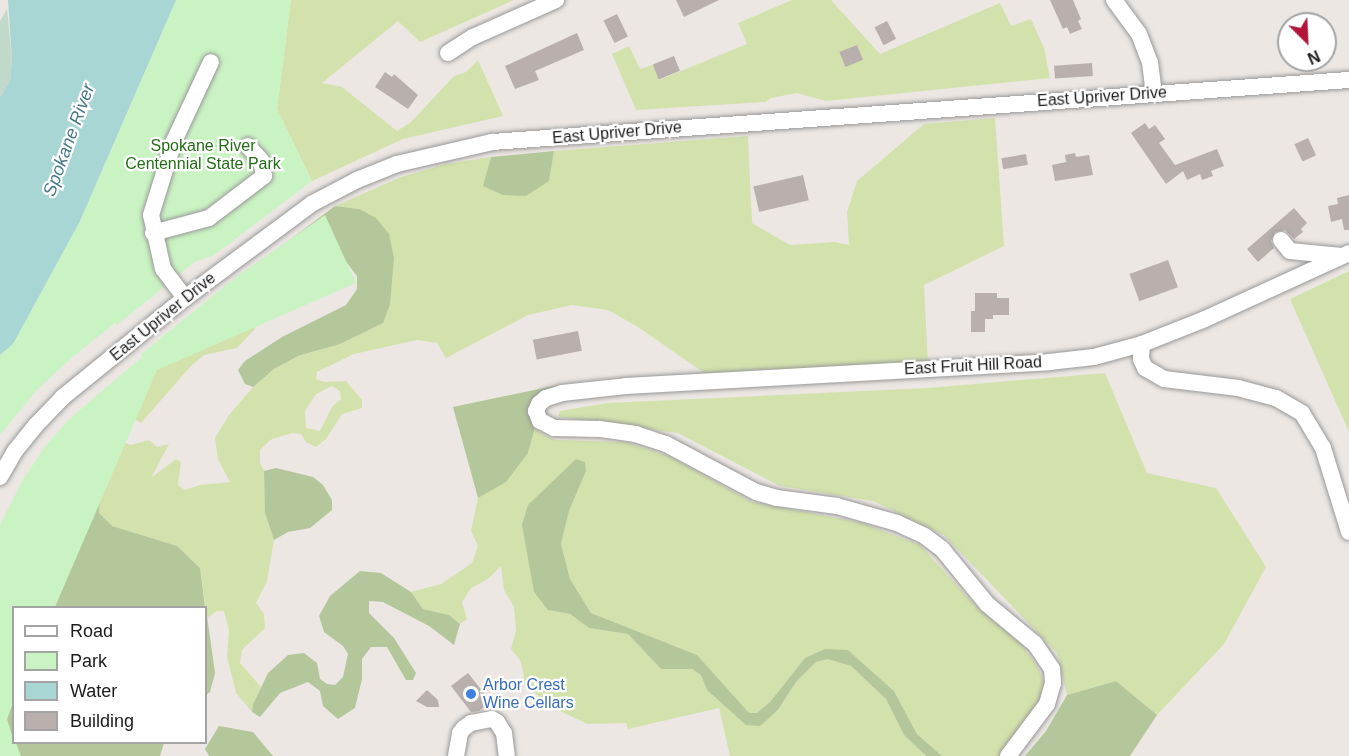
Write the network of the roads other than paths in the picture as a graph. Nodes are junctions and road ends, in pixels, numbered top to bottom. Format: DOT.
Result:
graph roads {
  1 [pos="556,0"];
  2 [pos="1114,0"];
  3 [pos="448,53"];
  4 [pos="211,62"];
  5 [pos="1349,80"];
  6 [pos="1154,93"];
  7 [pos="248,146"];
  8 [pos="153,233"];
  9 [pos="1281,240"];
  10 [pos="1346,254"];
  11 [pos="185,298"];
  12 [pos="1142,344"];
  13 [pos="0,477"];
  14 [pos="1349,532"];
  15 [pos="456,756"];
  16 [pos="507,756"];
  17 [pos="1008,756"];
  1 -- 3 [label="street"];
  2 -- 6 [label="street"];
  4 -- 8 [label="street"];
  5 -- 6 [label="street, East Upriver Drive"];
  6 -- 11 [label="street, East Upriver Drive"];
  7 -- 8 [label="street"];
  8 -- 11 [label="street"];
  9 -- 10 [label="street"];
  10 -- 12 [label="street, East Fruit Hill Road"];
  11 -- 13 [label="street, East Upriver Drive"];
  12 -- 14 [label="street"];
  12 -- 17 [label="street, East Fruit Hill Road"];
  15 -- 16 [label="street"];
}
